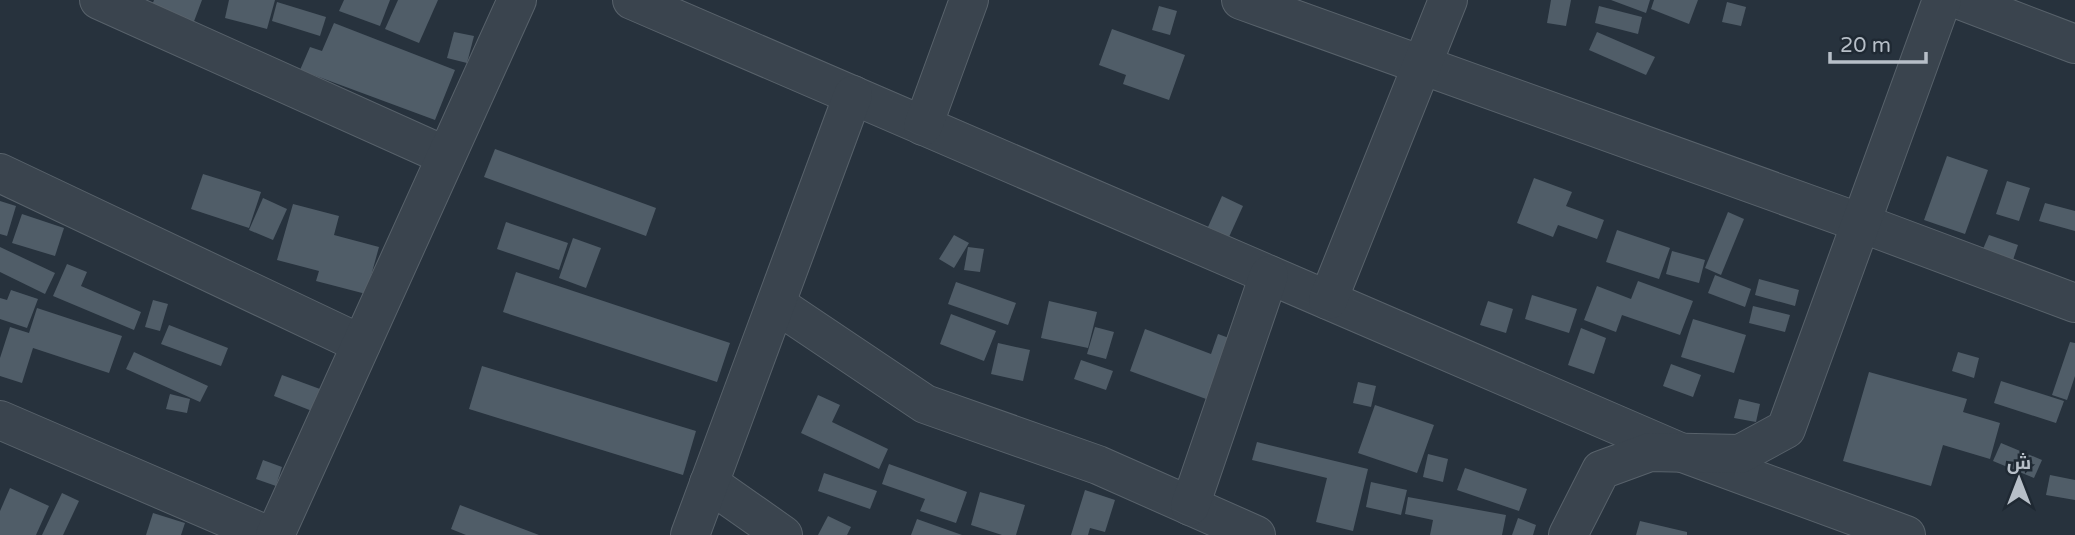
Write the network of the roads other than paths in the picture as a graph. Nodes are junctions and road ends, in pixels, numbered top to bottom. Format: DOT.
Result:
graph roads {
  1 [pos="99,0"];
  2 [pos="517,0"];
  3 [pos="632,0"];
  4 [pos="969,0"];
  5 [pos="1241,0"];
  6 [pos="1448,0"];
  7 [pos="1942,0"];
  8 [pos="1961,0"];
  9 [pos="2075,44"];
  10 [pos="1423,65"];
  11 [pos="853,95"];
  12 [pos="923,126"];
  13 [pos="446,156"];
  14 [pos="0,173"];
  15 [pos="1861,223"];
  16 [pos="1269,275"];
  17 [pos="1328,300"];
  18 [pos="2075,303"];
  19 [pos="776,304"];
  20 [pos="361,344"];
  21 [pos="0,419"];
  22 [pos="1681,452"];
  23 [pos="709,483"];
  24 [pos="1190,506"];
  25 [pos="267,535"];
  26 [pos="275,535"];
  27 [pos="690,535"];
  28 [pos="783,535"];
  29 [pos="1256,535"];
  30 [pos="1568,535"];
  31 [pos="1906,535"];
  1 -- 13 [label="street"];
  2 -- 13 [label="street"];
  3 -- 11 [label="street"];
  4 -- 12 [label="street"];
  5 -- 10 [label="street"];
  6 -- 10 [label="street"];
  7 -- 15 [label="street"];
  8 -- 9 [label="street"];
  10 -- 15 [label="street"];
  10 -- 17 [label="street"];
  11 -- 12 [label="street"];
  11 -- 19 [label="street"];
  12 -- 16 [label="street"];
  13 -- 20 [label="street"];
  14 -- 20 [label="street"];
  15 -- 18 [label="street"];
  15 -- 22 [label="street"];
  16 -- 17 [label="street"];
  16 -- 24 [label="street"];
  17 -- 22 [label="street"];
  19 -- 23 [label="street"];
  19 -- 24 [label="street"];
  20 -- 26 [label="street"];
  21 -- 25 [label="street"];
  22 -- 30 [label="street"];
  22 -- 31 [label="street"];
  23 -- 27 [label="street"];
  23 -- 28 [label="street"];
  24 -- 29 [label="street"];
}
